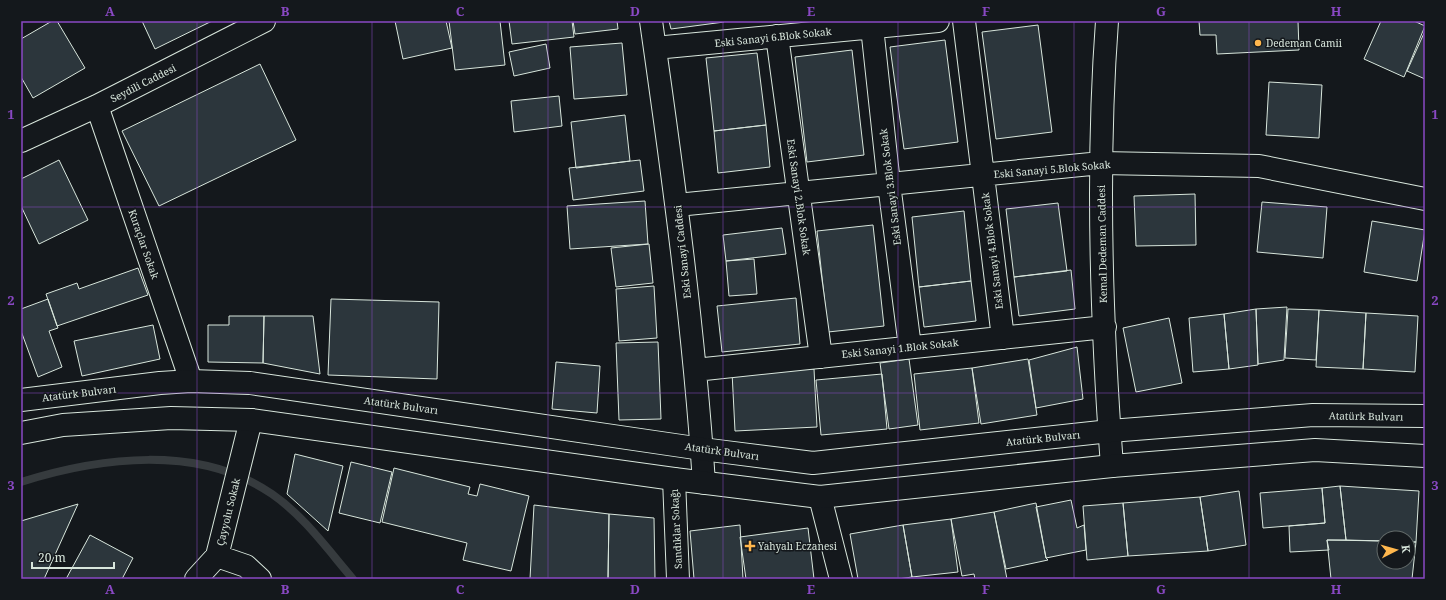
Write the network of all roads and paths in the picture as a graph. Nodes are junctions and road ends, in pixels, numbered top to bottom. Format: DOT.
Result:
graph roads {
  1 [pos="264,21"];
  2 [pos="651,21"];
  3 [pos="938,21"];
  4 [pos="964,21"];
  5 [pos="1107,21"];
  6 [pos="872,27"];
  7 [pos="777,36"];
  8 [pos="655,48"];
  9 [pos="97,106"];
  10 [pos="21,141"];
  11 [pos="1101,163"];
  12 [pos="983,175"];
  13 [pos="889,184"];
  14 [pos="798,193"];
  15 [pos="1425,199"];
  16 [pos="677,205"];
  17 [pos="1105,327"];
  18 [pos="1002,338"];
  19 [pos="910,347"];
  20 [pos="821,357"];
  21 [pos="695,370"];
  22 [pos="191,381"];
  23 [pos="21,400"];
  24 [pos="1425,416"];
  25 [pos="251,420"];
  26 [pos="1110,431"];
  27 [pos="21,433"];
  28 [pos="702,448"];
  29 [pos="1425,456"];
  30 [pos="1112,466"];
  31 [pos="674,479"];
  32 [pos="704,483"];
  33 [pos="820,497"];
  34 [pos="217,556"];
  35 [pos="196,579"];
  36 [pos="260,579"];
  37 [pos="678,579"];
  38 [pos="841,579"];
  1 -- 9 [label="street, Seydili Caddesi"];
  2 -- 8 [label="street, Eski Sanayi Caddesi"];
  3 -- 6 [label="street, Eski Sanayi 6.Blok Sokak"];
  4 -- 12 [label="street, Eski Sanayi 4.Blok Sokak"];
  5 -- 11 [label="street, Kemal Dedeman Caddesi"];
  6 -- 7 [label="street, Eski Sanayi 6.Blok Sokak"];
  6 -- 13 [label="street, Eski Sanayi 3.Blok Sokak"];
  7 -- 8 [label="street, Eski Sanayi 6.Blok Sokak"];
  7 -- 14 [label="street, Eski Sanayi 2.Blok Sokak"];
  8 -- 16 [label="street, Eski Sanayi Caddesi"];
  9 -- 10 [label="street, Seydili Caddesi"];
  9 -- 22 [label="street, Kuraçlar Sokak"];
  11 -- 12 [label="street, Eski Sanayi 5.Blok Sokak"];
  11 -- 15 [label="street, Eski Sanayi 5.Blok Sokak"];
  11 -- 17 [label="street, Kemal Dedeman Caddesi"];
  12 -- 13 [label="street, Eski Sanayi 5.Blok Sokak"];
  12 -- 18 [label="street, Eski Sanayi 4.Blok Sokak"];
  13 -- 14 [label="street, Eski Sanayi 5.Blok Sokak"];
  13 -- 19 [label="street, Eski Sanayi 3.Blok Sokak"];
  14 -- 16 [label="street, Eski Sanayi 5.Blok Sokak"];
  14 -- 20 [label="street, Eski Sanayi 2.Blok Sokak"];
  16 -- 21 [label="street, Eski Sanayi Caddesi"];
  17 -- 18 [label="street, Eski Sanayi 1.Blok Sokak"];
  17 -- 26 [label="street, Kemal Dedeman Caddesi"];
  18 -- 19 [label="street, Eski Sanayi 1.Blok Sokak"];
  19 -- 20 [label="street, Eski Sanayi 1.Blok Sokak"];
  20 -- 21 [label="street, Eski Sanayi 1.Blok Sokak"];
  21 -- 28 [label="street, Eski Sanayi Caddesi"];
  22 -- 23 [label="street, Atatürk Bulvarı"];
  22 -- 28 [label="street, Atatürk Bulvarı"];
  24 -- 26 [label="street, Atatürk Bulvarı"];
  25 -- 27 [label="street"];
  25 -- 31 [label="street"];
  25 -- 34 [label="street, Çayyolu Sokak"];
  26 -- 28 [label="street, Atatürk Bulvarı"];
  26 -- 30 [label="street, Kemal Dedeman Caddesi"];
  28 -- 32 [label="street, Eski Sanayi Caddesi"];
  29 -- 30 [label="street"];
  30 -- 33 [label="street"];
  31 -- 32 [label="street"];
  31 -- 37 [label="street, Sandıklar Sokağı"];
  32 -- 33 [label="street"];
  33 -- 38 [label="street"];
  34 -- 35 [label="street"];
  34 -- 36 [label="street, Çayyolu Sokak"];
}
